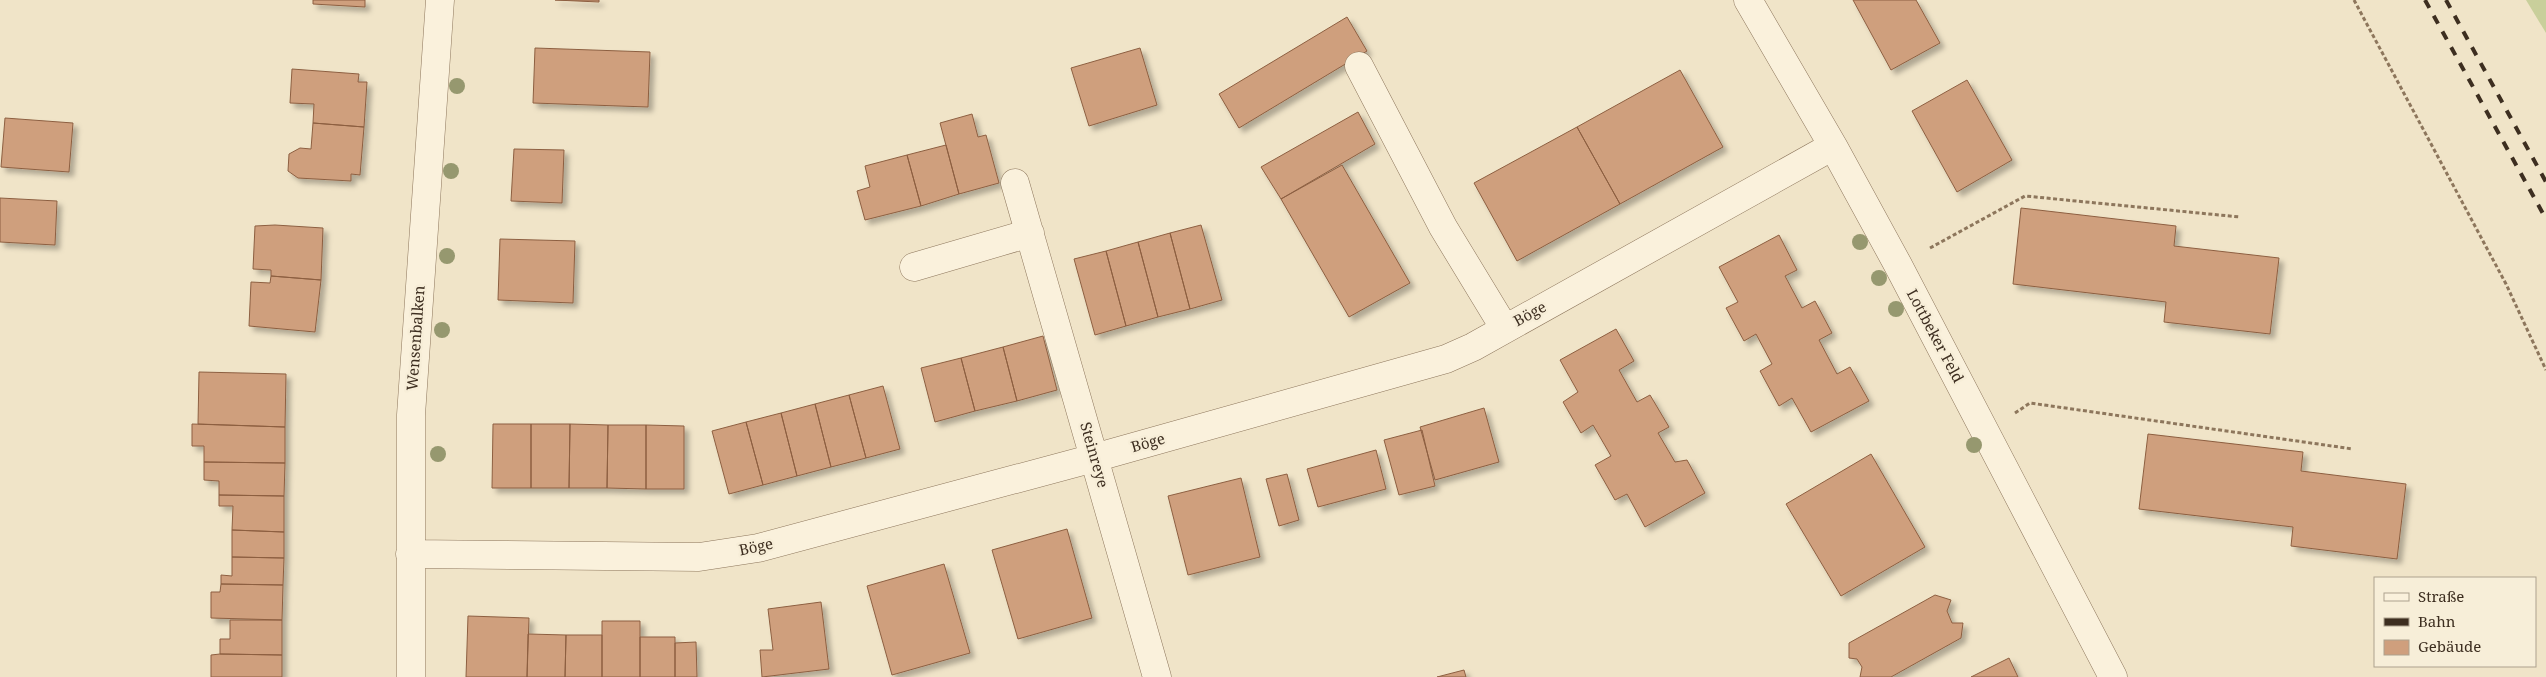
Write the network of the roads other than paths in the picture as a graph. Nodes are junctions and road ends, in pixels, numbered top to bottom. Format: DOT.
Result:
graph roads {
  1 [pos="440,0"];
  2 [pos="1748,0"];
  3 [pos="1359,66"];
  4 [pos="1833,146"];
  5 [pos="1016,183"];
  6 [pos="1030,233"];
  7 [pos="914,267"];
  8 [pos="1505,328"];
  9 [pos="1094,458"];
  10 [pos="410,554"];
  11 [pos="411,677"];
  12 [pos="1158,677"];
  13 [pos="2113,677"];
  1 -- 10 [label="street, Wensenbalken"];
  2 -- 4 [label="street, Lottbeker Feld"];
  3 -- 8 [label="street"];
  4 -- 8 [label="street, Böge"];
  4 -- 13 [label="street, Lottbeker Feld"];
  5 -- 6 [label="street, Steinreye"];
  6 -- 7 [label="street"];
  6 -- 9 [label="street, Steinreye"];
  8 -- 9 [label="street, Böge"];
  9 -- 10 [label="street, Böge"];
  9 -- 12 [label="street, Steinreye"];
  10 -- 11 [label="street, Wensenbalken"];
}
